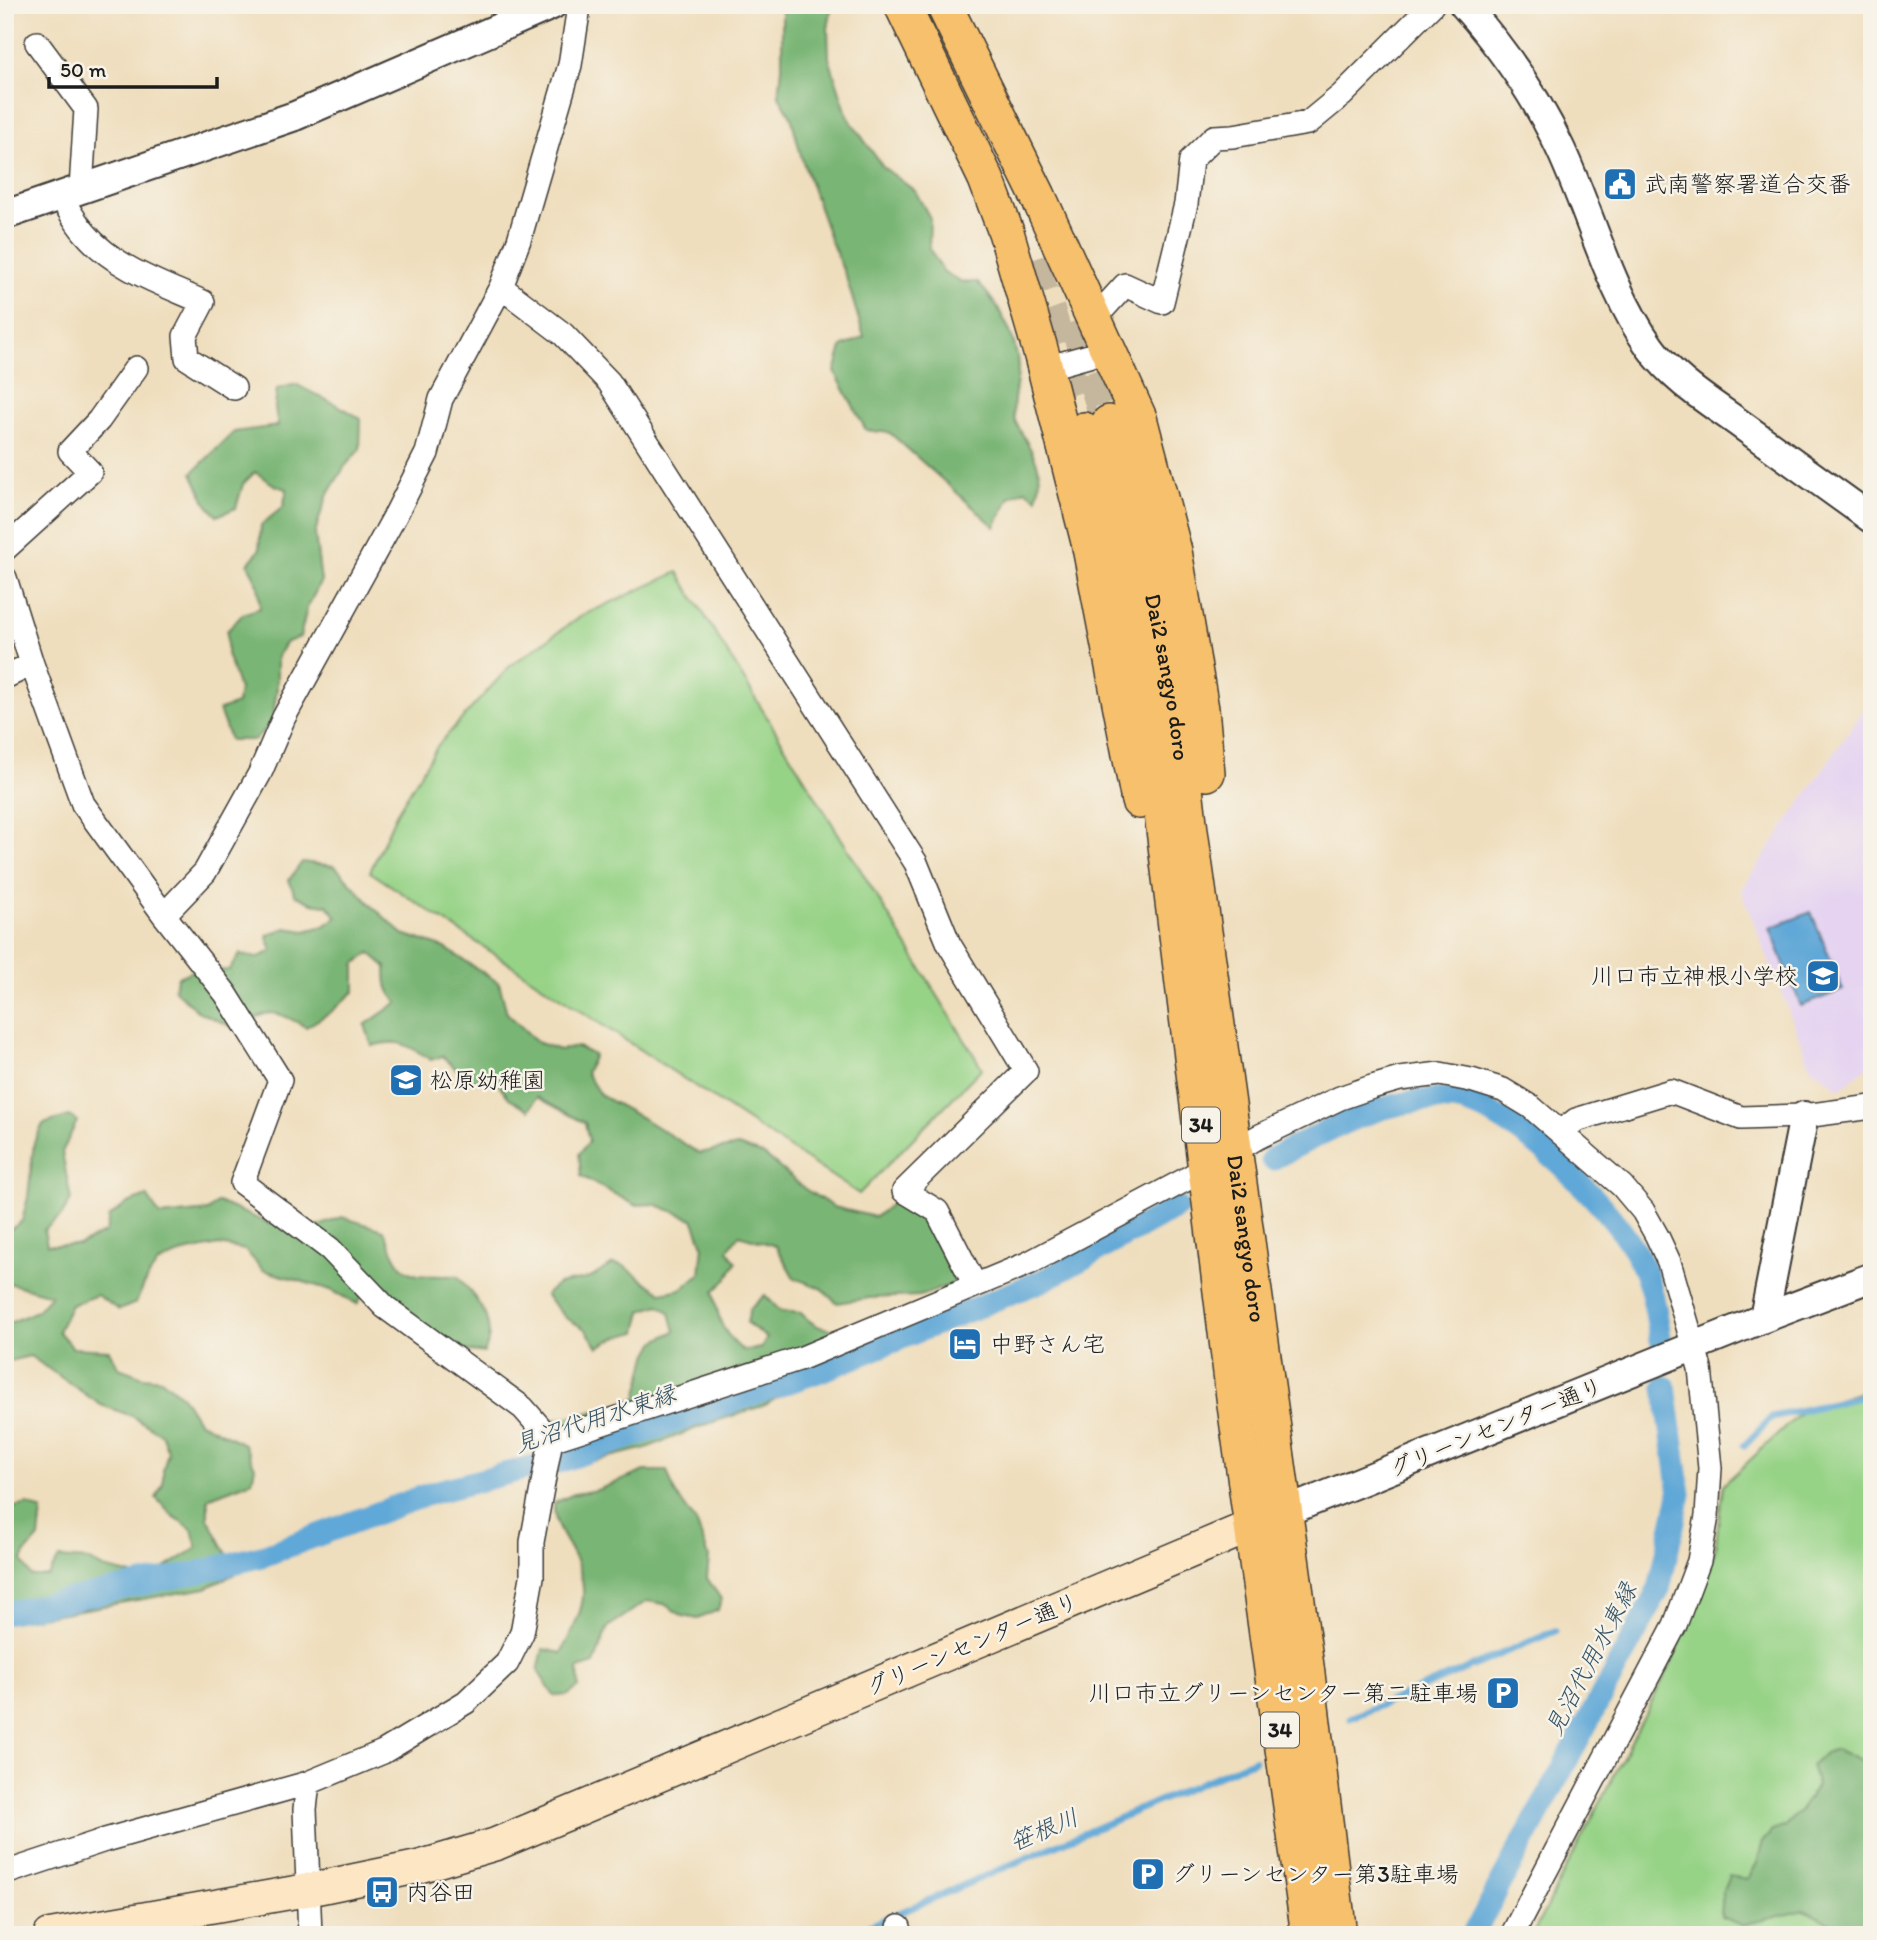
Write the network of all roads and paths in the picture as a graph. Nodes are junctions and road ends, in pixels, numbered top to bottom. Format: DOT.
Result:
graph roads {
  1 [pos="552,5"];
  2 [pos="577,5"];
  3 [pos="902,5"];
  4 [pos="944,5"];
  5 [pos="1432,5"];
  6 [pos="1464,5"];
  7 [pos="37,43"];
  8 [pos="71,192"];
  9 [pos="7,214"];
  10 [pos="501,287"];
  11 [pos="1098,329"];
  12 [pos="1042,356"];
  13 [pos="136,368"];
  14 [pos="234,388"];
  15 [pos="1097,426"];
  16 [pos="1872,519"];
  17 [pos="5,549"];
  18 [pos="8,592"];
  19 [pos="32,664"];
  20 [pos="5,677"];
  21 [pos="164,915"];
  22 [pos="1194,948"];
  23 [pos="1872,1107"];
  24 [pos="1804,1116"];
  25 [pos="1561,1132"];
  26 [pos="1236,1150"];
  27 [pos="1206,1168"];
  28 [pos="1872,1277"];
  29 [pos="975,1285"];
  30 [pos="1764,1318"];
  31 [pos="1695,1347"];
  32 [pos="548,1457"];
  33 [pos="1285,1511"];
  34 [pos="1251,1526"];
  35 [pos="308,1783"];
  36 [pos="5,1873"];
  37 [pos="307,1890"];
  38 [pos="50,1935"];
  39 [pos="310,1935"];
  40 [pos="1309,1935"];
  41 [pos="1339,1935"];
  42 [pos="1512,1935"];
  1 -- 8 [label="street"];
  2 -- 10 [label="street"];
  3 -- 12 [label="main road"];
  4 -- 11 [label="main road"];
  5 -- 11 [label="street"];
  6 -- 16 [label="street"];
  7 -- 8 [label="street"];
  8 -- 9 [label="street"];
  8 -- 14 [label="street"];
  10 -- 21 [label="street"];
  10 -- 29 [label="street"];
  11 -- 12 [label="street"];
  11 -- 22 [label="main road"];
  12 -- 22 [label="main road"];
  13 -- 17 [label="street"];
  15 -- 22 [label="main road, Dai2 sangyo doro / 34"];
  18 -- 19 [label="street"];
  19 -- 20 [label="street"];
  19 -- 21 [label="street"];
  21 -- 32 [label="street"];
  22 -- 26 [label="main road, Dai2 sangyo doro / 34"];
  22 -- 27 [label="main road, Dai2 sangyo doro / 34"];
  23 -- 24 [label="street"];
  24 -- 25 [label="street"];
  24 -- 30 [label="street"];
  25 -- 26 [label="street"];
  25 -- 31 [label="street"];
  26 -- 27 [label="street"];
  26 -- 33 [label="main road, Dai2 sangyo doro / 34"];
  27 -- 29 [label="street"];
  27 -- 34 [label="main road, Dai2 sangyo doro / 34"];
  28 -- 30 [label="street, グリーンセンター通り"];
  29 -- 32 [label="street"];
  30 -- 31 [label="street, グリーンセンター通り"];
  31 -- 33 [label="street, グリーンセンター通り"];
  31 -- 42 [label="street"];
  32 -- 35 [label="street"];
  33 -- 34 [label="main road, グリーンセンター通り"];
  33 -- 41 [label="main road, Dai2 sangyo doro / 34"];
  34 -- 37 [label="main road, グリーンセンター通り"];
  34 -- 40 [label="main road, Dai2 sangyo doro / 34"];
  35 -- 36 [label="street"];
  35 -- 37 [label="street"];
  37 -- 38 [label="main road, グリーンセンター通り"];
  37 -- 39 [label="street"];
}
